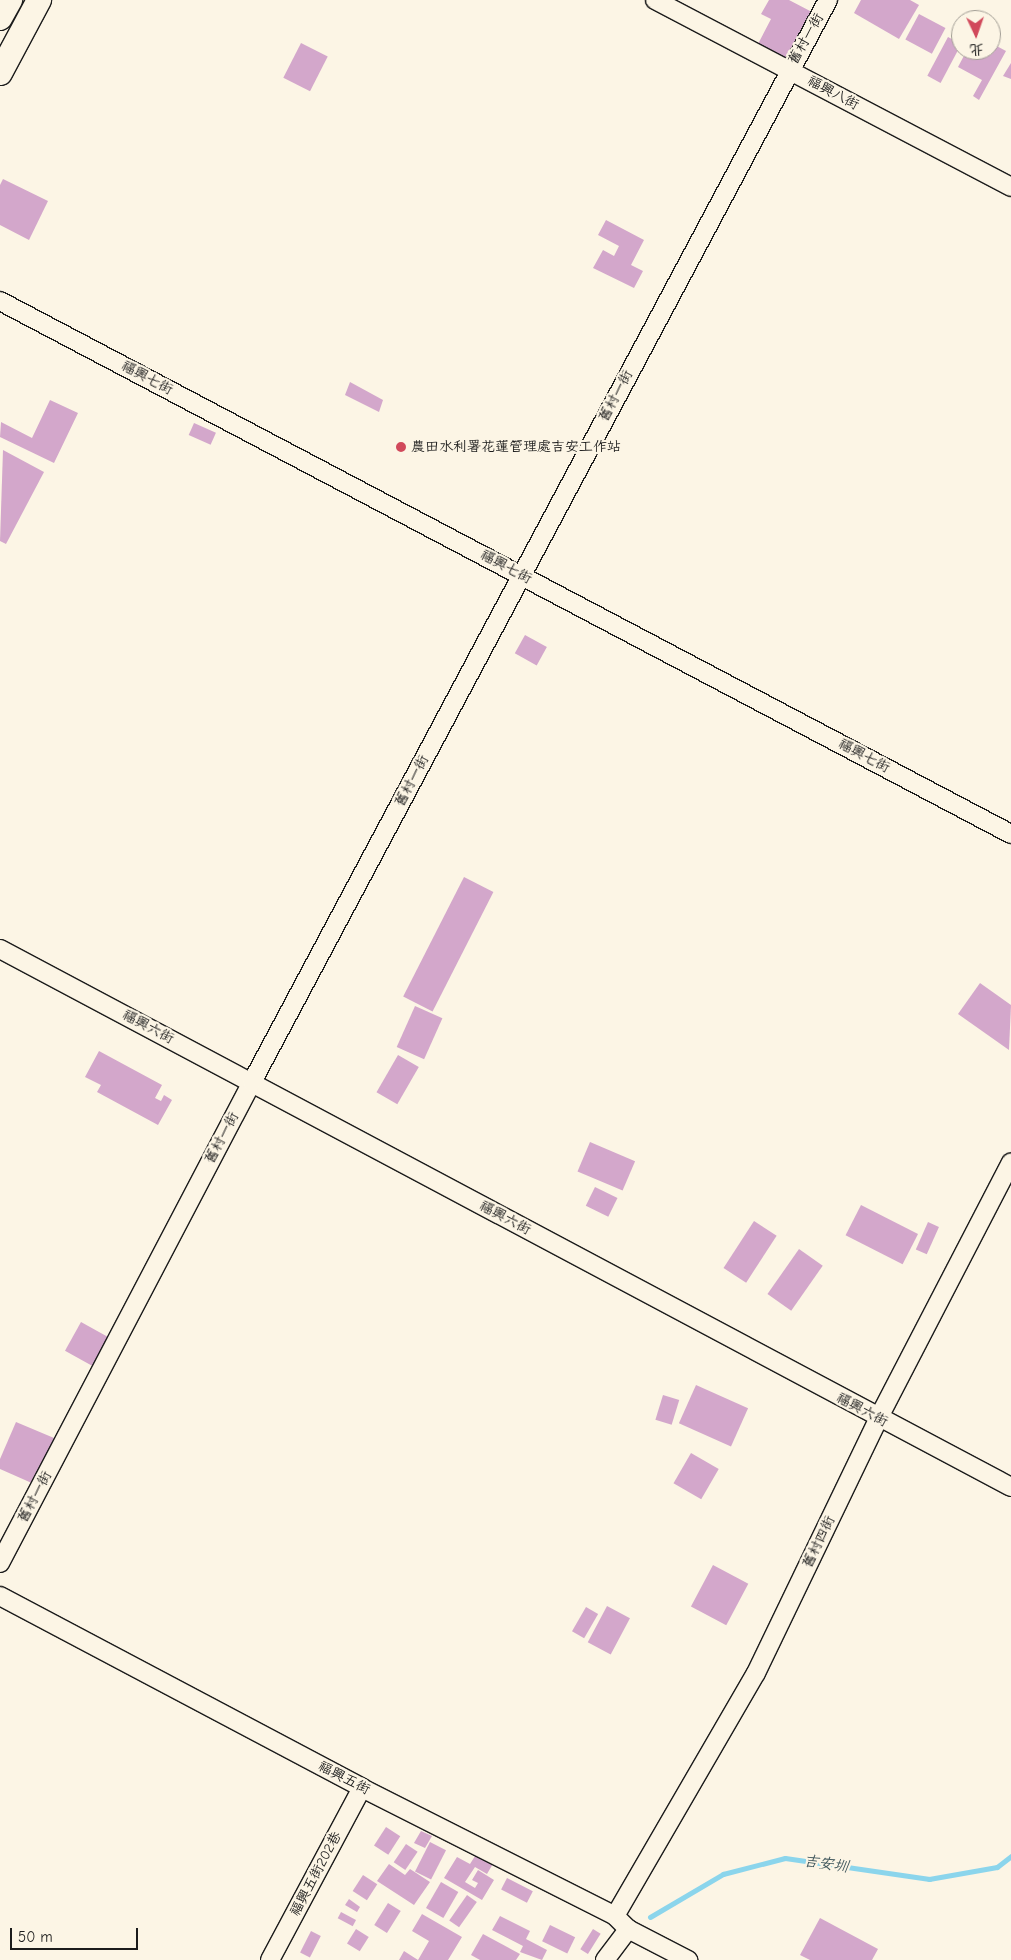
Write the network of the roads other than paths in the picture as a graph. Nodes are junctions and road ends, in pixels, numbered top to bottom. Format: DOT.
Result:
graph roads {
  1 [pos="10,0"];
  2 [pos="38,0"];
  3 [pos="655,0"];
  4 [pos="828,0"];
  5 [pos="0,18"];
  6 [pos="789,70"];
  7 [pos="0,73"];
  8 [pos="1011,187"];
  9 [pos="0,301"];
  10 [pos="521,575"];
  11 [pos="1011,834"];
  12 [pos="0,949"];
  13 [pos="252,1082"];
  14 [pos="1011,1162"];
  15 [pos="878,1419"];
  16 [pos="1011,1487"];
  17 [pos="0,1564"];
  18 [pos="0,1596"];
  19 [pos="362,1788"];
  20 [pos="615,1916"];
  21 [pos="628,1929"];
  22 [pos="270,1960"];
  23 [pos="605,1960"];
  24 [pos="688,1960"];
  1 -- 5 [label="street"];
  2 -- 7 [label="street"];
  3 -- 6 [label="street, 福興八街"];
  4 -- 6 [label="street, 舊村一街"];
  6 -- 8 [label="street, 福興八街"];
  6 -- 10 [label="street, 舊村一街"];
  9 -- 10 [label="street, 福興七街"];
  10 -- 11 [label="street, 福興七街"];
  10 -- 13 [label="street, 舊村一街"];
  12 -- 13 [label="street, 福興六街"];
  13 -- 15 [label="street, 福興六街"];
  13 -- 17 [label="street, 舊村一街"];
  14 -- 15 [label="street, 舊村四街"];
  15 -- 16 [label="street, 福興六街"];
  15 -- 20 [label="street, 舊村四街"];
  18 -- 19 [label="street, 福興五街"];
  19 -- 20 [label="street, 福興五街"];
  19 -- 22 [label="street, 福興五街202巷"];
  20 -- 21 [label="street, 福興五街"];
  21 -- 23 [label="street"];
  21 -- 24 [label="street, 福興五街"];
}
